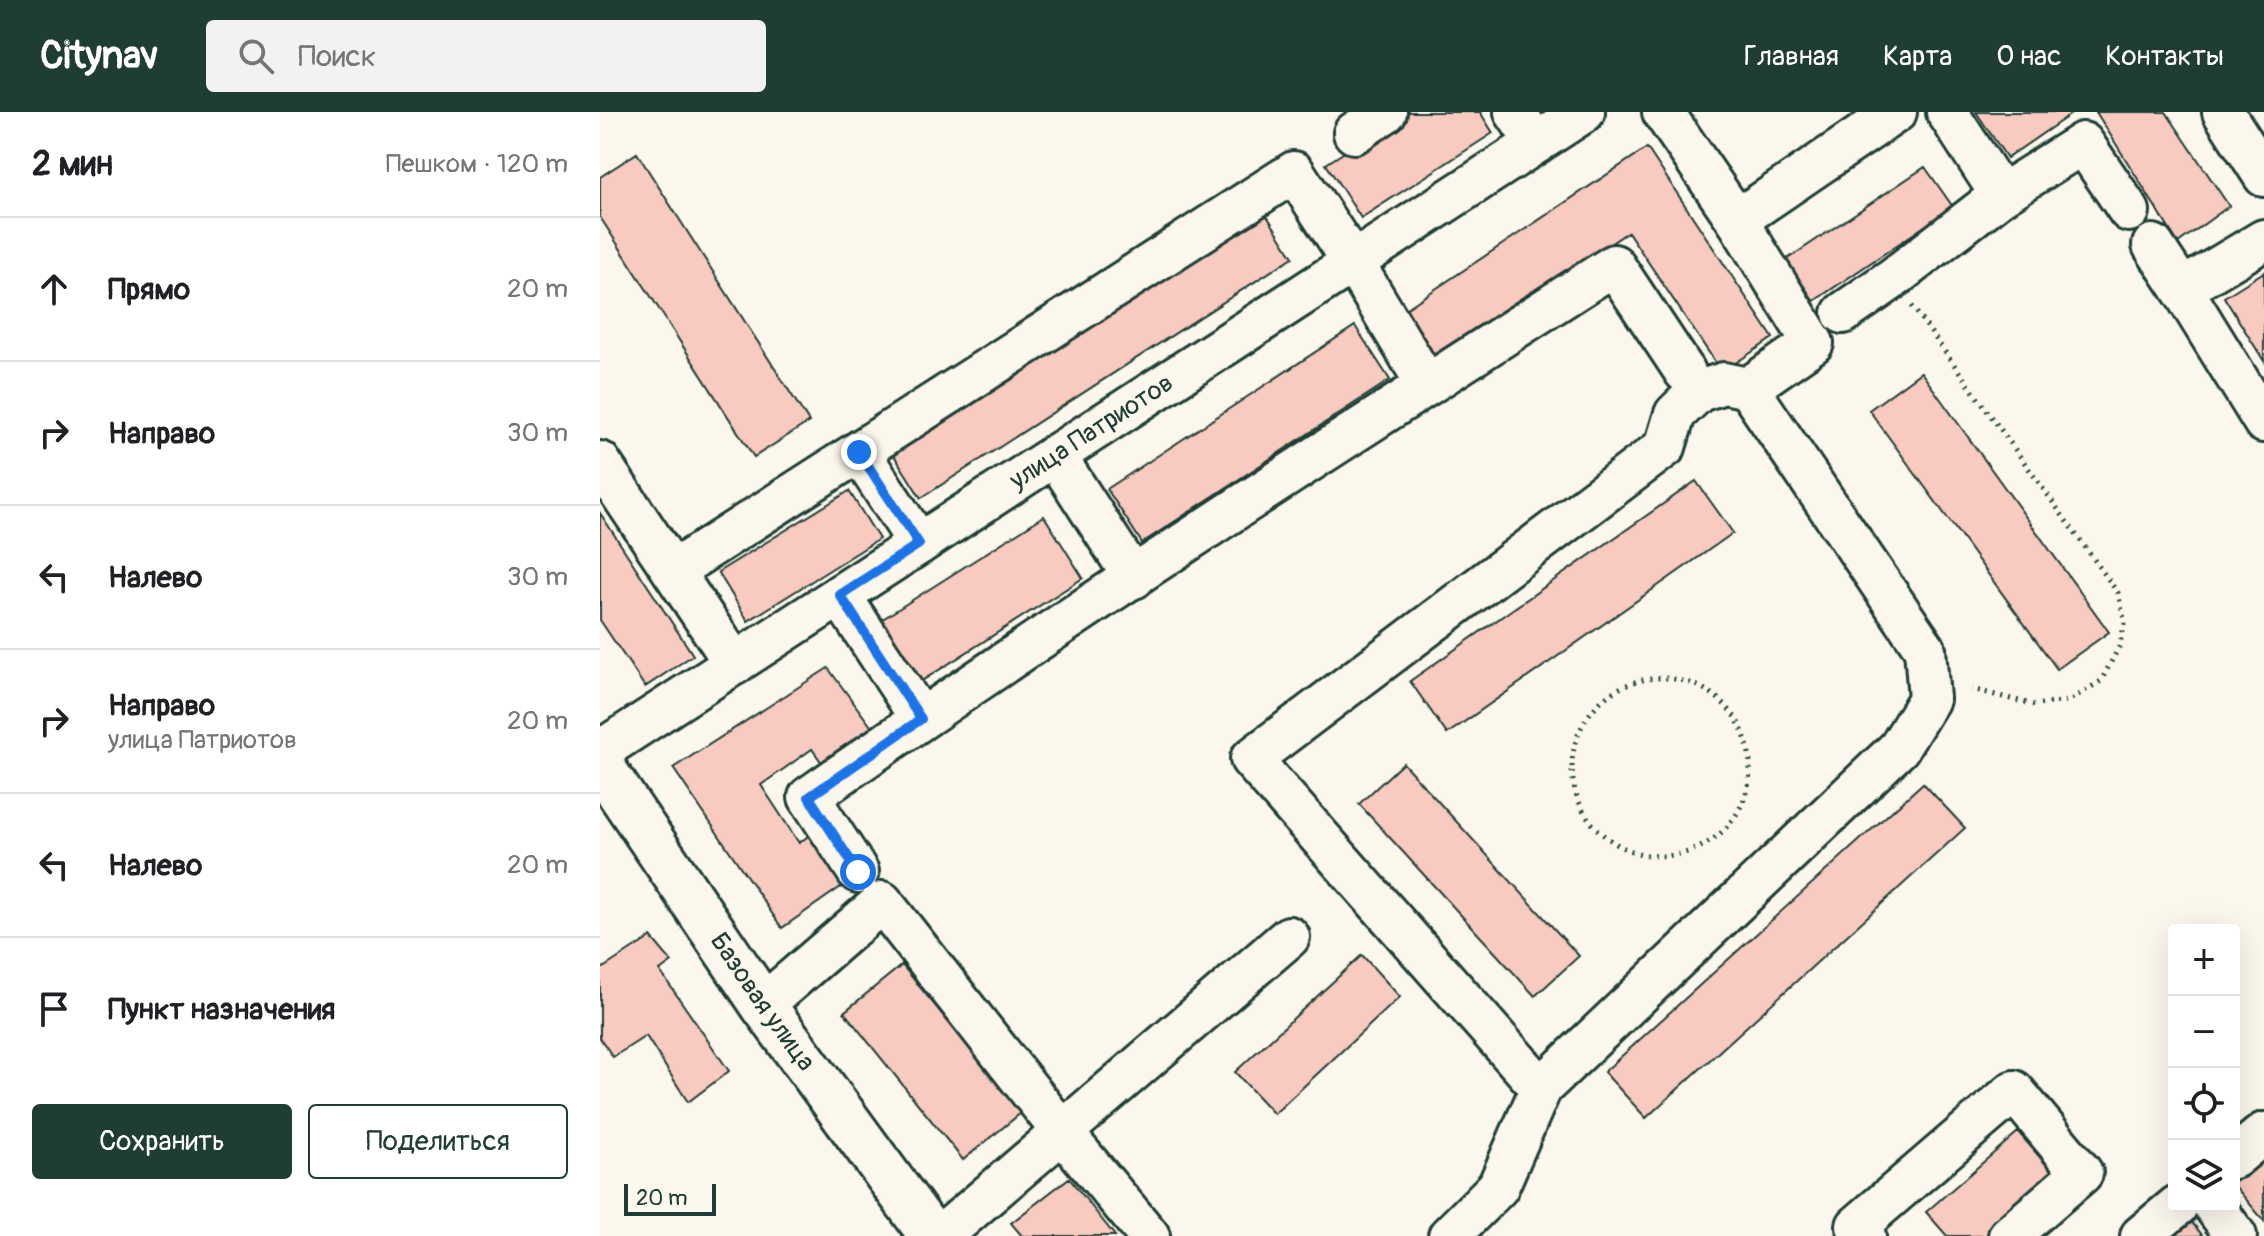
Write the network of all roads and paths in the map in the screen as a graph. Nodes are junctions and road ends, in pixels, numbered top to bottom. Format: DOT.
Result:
graph roads {
  1 [pos="1584,112"];
  2 [pos="1663,112"];
  3 [pos="1896,112"];
  4 [pos="1947,112"];
  5 [pos="2223,112"];
  6 [pos="1526,128"];
  7 [pos="2264,176"];
  8 [pos="2001,195"];
  9 [pos="2129,211"];
  10 [pos="1737,220"];
  11 [pos="2264,240"];
  12 [pos="2153,245"];
  13 [pos="1353,262"];
  14 [pos="1892,279"];
  15 [pos="2182,289"];
  16 [pos="1843,313"];
  17 [pos="1685,372"];
  18 [pos="1427,385"];
  19 [pos="1748,388"];
  20 [pos="2264,422"];
  21 [pos="859,452"];
  22 [pos="1055,455"];
  23 [pos="600,462"];
  24 [pos="919,544"];
  25 [pos="673,571"];
  26 [pos="1134,578"];
  27 [pos="840,595"];
  28 [pos="735,664"];
  29 [pos="1972,689"];
  30 [pos="921,719"];
  31 [pos="600,751"];
  32 [pos="600,764"];
  33 [pos="1751,774"];
  34 [pos="858,872"];
  35 [pos="1289,937"];
  36 [pos="763,1005"];
  37 [pos="1541,1088"];
  38 [pos="1063,1133"];
  39 [pos="2264,1133"];
  40 [pos="2240,1153"];
  41 [pos="2170,1212"];
  42 [pos="2218,1212"];
  43 [pos="932,1236"];
  44 [pos="941,1236"];
  45 [pos="1149,1236"];
  46 [pos="1449,1236"];
  47 [pos="1865,1236"];
  48 [pos="2009,1236"];
  49 [pos="2141,1236"];
  50 [pos="2236,1236"];
  1 -- 6 [label="street, улица Патриотов"];
  2 -- 10 [label="street"];
  3 -- 10 [label="street"];
  4 -- 8 [label="street"];
  5 -- 7 [label="street"];
  6 -- 13 [label="street, улица Патриотов"];
  8 -- 9 [label="street"];
  8 -- 14 [label="street"];
  10 -- 19 [label="street"];
  11 -- 15 [label="street"];
  12 -- 15 [label="street"];
  13 -- 18 [label="street"];
  13 -- 21 [label="street"];
  13 -- 22 [label="street, улица Патриотов"];
  14 -- 16 [label="street"];
  14 -- 29 [label="path"];
  15 -- 20 [label="street"];
  17 -- 18 [label="street"];
  18 -- 26 [label="street"];
  19 -- 37 [label="street"];
  19 -- 37 [label="street"];
  21 -- 24 [label="street"];
  21 -- 25 [label="street"];
  22 -- 24 [label="street, улица Патриотов"];
  22 -- 26 [label="street"];
  23 -- 25 [label="street"];
  24 -- 27 [label="street, улица Патриотов"];
  25 -- 28 [label="street"];
  26 -- 30 [label="street"];
  27 -- 28 [label="street, улица Патриотов"];
  27 -- 30 [label="street"];
  28 -- 31 [label="street, улица Патриотов"];
  30 -- 34 [label="street"];
  32 -- 36 [label="main road, Базовая улица"];
  33 -- 33 [label="path"];
  35 -- 38 [label="street"];
  36 -- 38 [label="street"];
  36 -- 43 [label="main road, Базовая улица"];
  37 -- 46 [label="street"];
  38 -- 44 [label="street"];
  38 -- 45 [label="street"];
  39 -- 40 [label="street"];
  41 -- 49 [label="street"];
  42 -- 50 [label="street"];
  47 -- 48 [label="street"];
}
